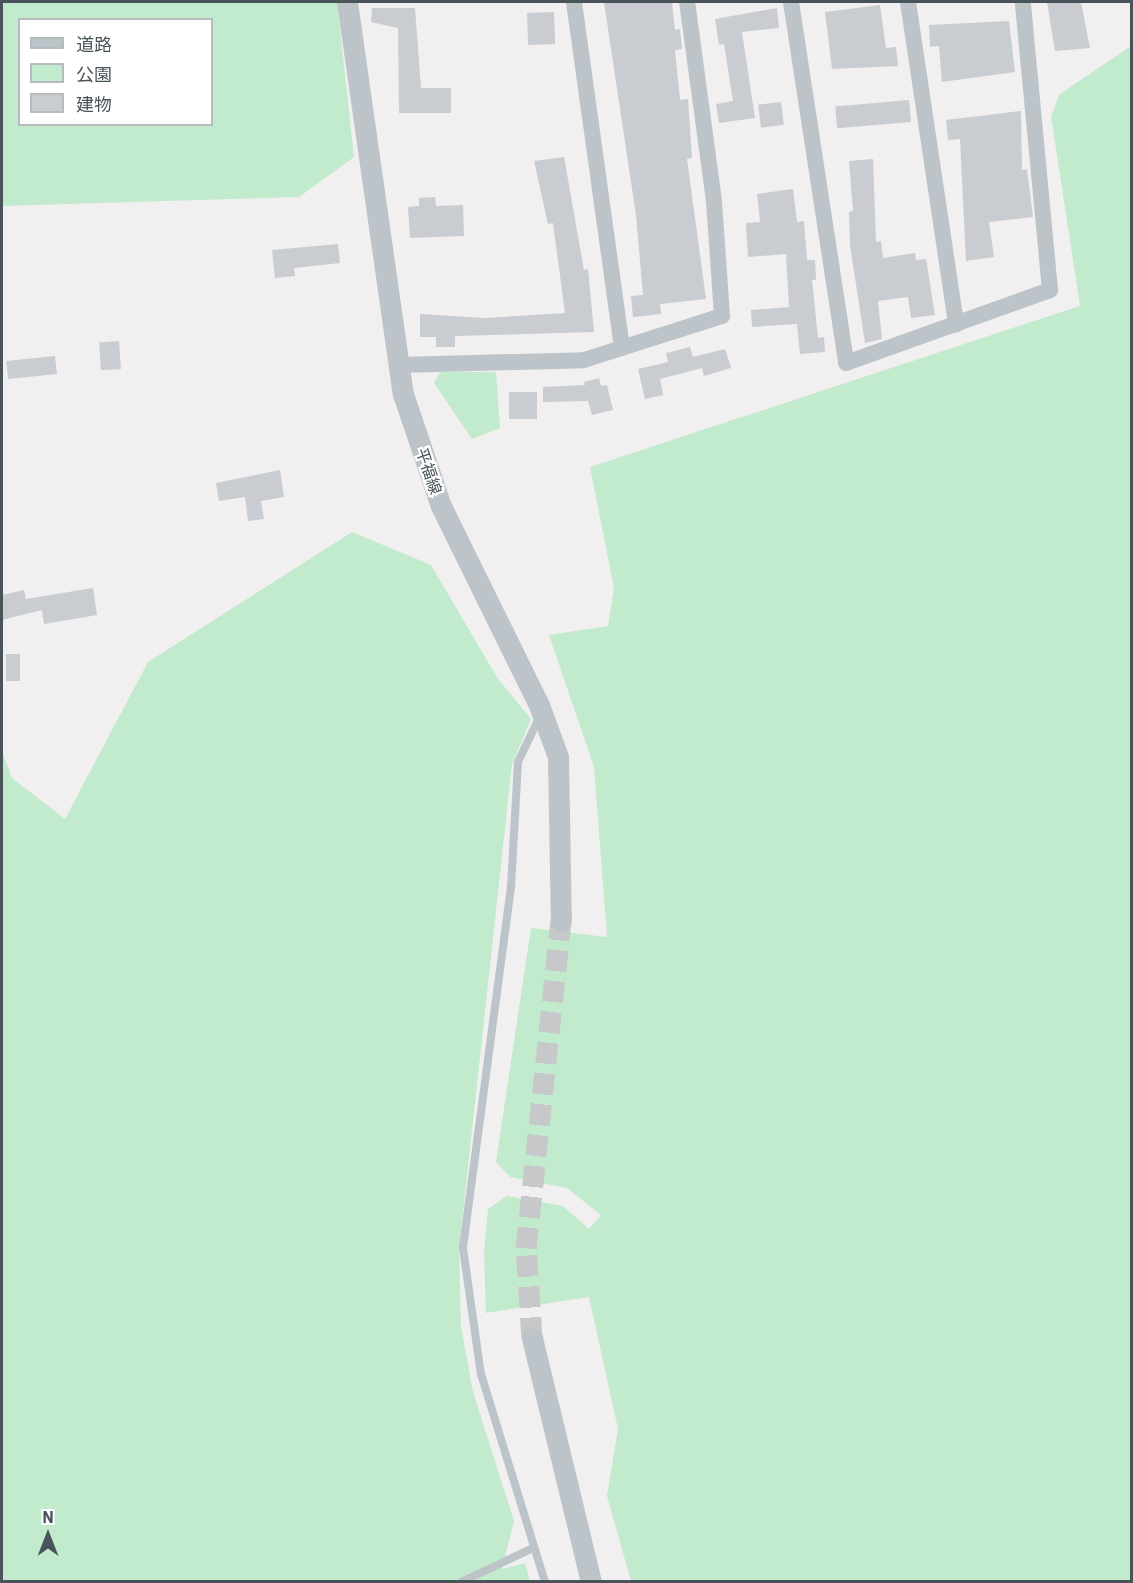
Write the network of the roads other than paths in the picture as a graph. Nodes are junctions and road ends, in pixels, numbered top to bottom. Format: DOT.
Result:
graph roads {
  1 [pos="347,2"];
  2 [pos="574,2"];
  3 [pos="687,2"];
  4 [pos="791,2"];
  5 [pos="908,2"];
  6 [pos="1023,2"];
  7 [pos="956,324"];
  8 [pos="621,347"];
  9 [pos="399,365"];
  10 [pos="542,713"];
  11 [pos="561,921"];
  12 [pos="532,1338"];
  13 [pos="533,1548"];
  14 [pos="461,1581"];
  15 [pos="544,1581"];
  16 [pos="591,1581"];
  1 -- 9 [label="street, 平福線"];
  2 -- 8 [label="street"];
  3 -- 8 [label="street"];
  4 -- 7 [label="street"];
  5 -- 7 [label="street"];
  6 -- 7 [label="street"];
  8 -- 9 [label="street"];
  9 -- 10 [label="street, 平福線"];
  10 -- 11 [label="street, 平福線"];
  10 -- 13 [label="lane"];
  12 -- 16 [label="street"];
  13 -- 14 [label="lane"];
  13 -- 15 [label="lane"];
}
